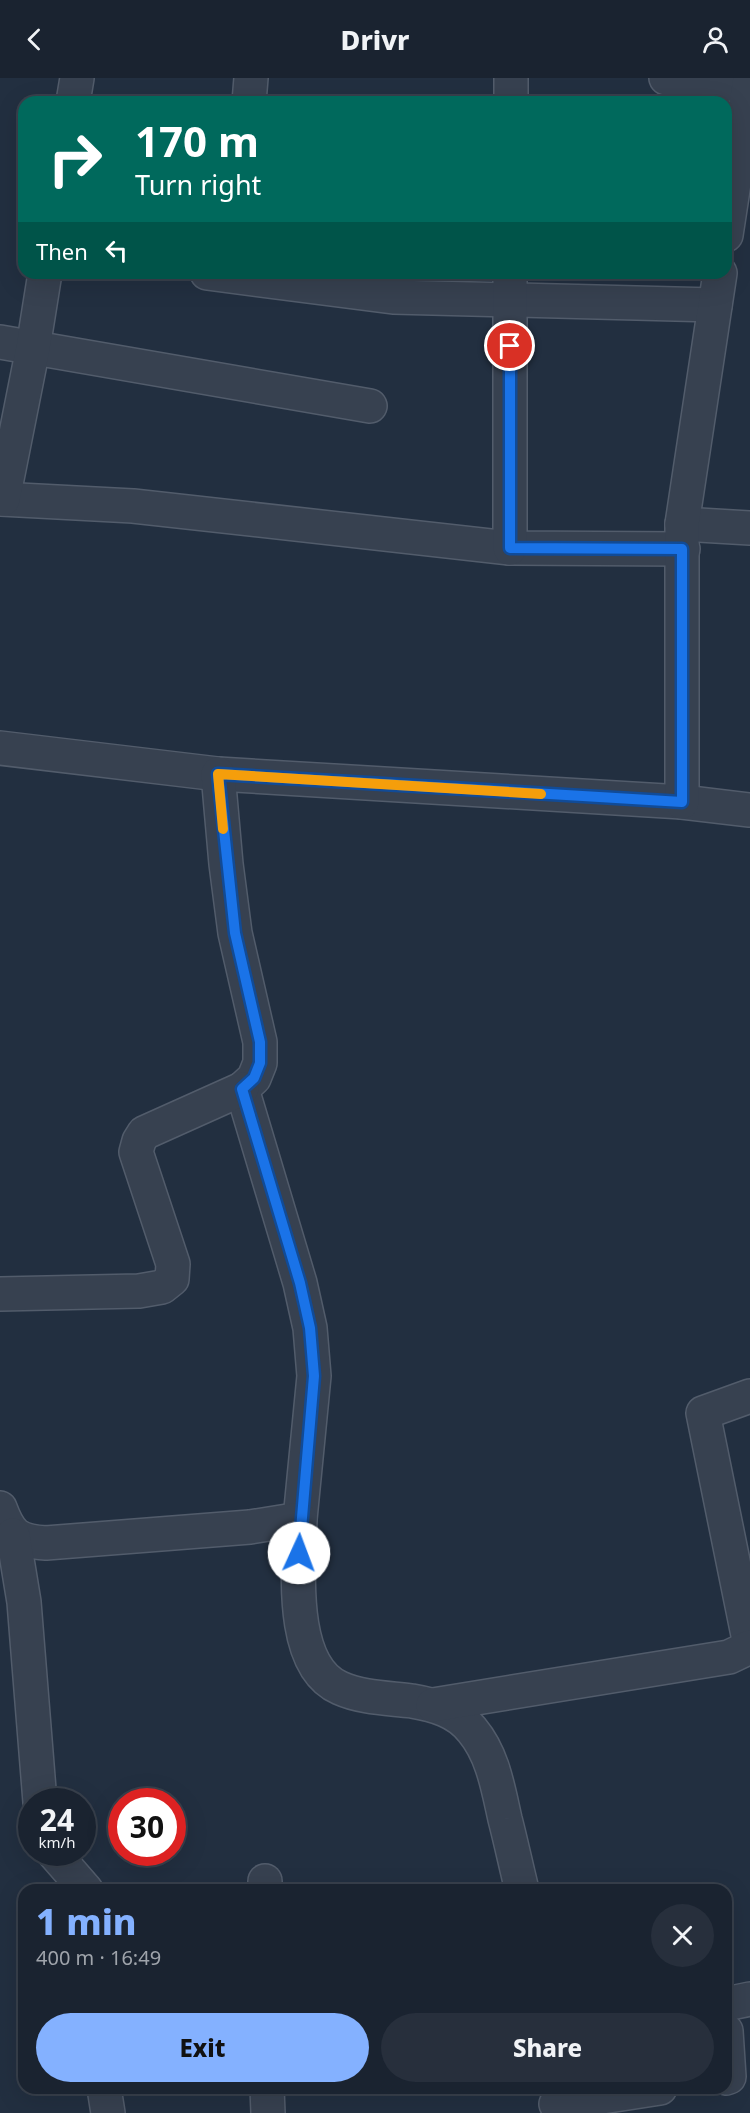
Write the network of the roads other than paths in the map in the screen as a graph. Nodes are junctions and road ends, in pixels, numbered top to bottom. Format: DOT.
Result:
graph roads {
  1 [pos="77,78"];
  2 [pos="251,78"];
  3 [pos="511,78"];
  4 [pos="666,78"];
  5 [pos="750,83"];
  6 [pos="74,96"];
  7 [pos="250,96"];
  8 [pos="511,96"];
  9 [pos="732,197"];
  10 [pos="44,279"];
  11 [pos="254,279"];
  12 [pos="719,279"];
  13 [pos="510,287"];
  14 [pos="716,305"];
  15 [pos="0,342"];
  16 [pos="33,348"];
  17 [pos="370,406"];
  18 [pos="2,499"];
  19 [pos="750,528"];
  20 [pos="682,536"];
  21 [pos="510,548"];
  22 [pos="0,748"];
  23 [pos="218,774"];
  24 [pos="682,802"];
  25 [pos="750,810"];
  26 [pos="242,1089"];
  27 [pos="0,1294"];
  28 [pos="750,1396"];
  29 [pos="300,1519"];
  30 [pos="7,1521"];
  31 [pos="750,1646"];
  32 [pos="433,1705"];
  33 [pos="39,1788"];
  34 [pos="65,1866"];
  35 [pos="81,1884"];
  36 [pos="521,1884"];
  37 [pos="750,1999"];
  38 [pos="732,2003"];
  39 [pos="105,2094"];
  40 [pos="267,2094"];
  41 [pos="615,2094"];
  42 [pos="556,2102"];
  43 [pos="108,2113"];
  44 [pos="268,2113"];
  1 -- 6 [label="street"];
  2 -- 7 [label="street"];
  3 -- 8 [label="street"];
  4 -- 5 [label="street"];
  5 -- 9 [label="street"];
  10 -- 16 [label="street"];
  11 -- 13 [label="street"];
  12 -- 14 [label="street"];
  13 -- 14 [label="street"];
  13 -- 21 [label="street"];
  14 -- 20 [label="street"];
  15 -- 16 [label="street"];
  16 -- 17 [label="street"];
  16 -- 18 [label="street"];
  18 -- 21 [label="street"];
  19 -- 20 [label="street"];
  20 -- 21 [label="street"];
  20 -- 24 [label="street"];
  22 -- 23 [label="street"];
  23 -- 24 [label="street"];
  23 -- 26 [label="street"];
  24 -- 25 [label="street"];
  26 -- 27 [label="street"];
  26 -- 29 [label="street"];
  28 -- 31 [label="street"];
  29 -- 30 [label="street"];
  29 -- 32 [label="street"];
  30 -- 33 [label="street"];
  31 -- 32 [label="street"];
  32 -- 36 [label="street"];
  34 -- 35 [label="street"];
  37 -- 38 [label="street"];
  39 -- 43 [label="street"];
  40 -- 44 [label="street"];
  41 -- 42 [label="street"];
}
